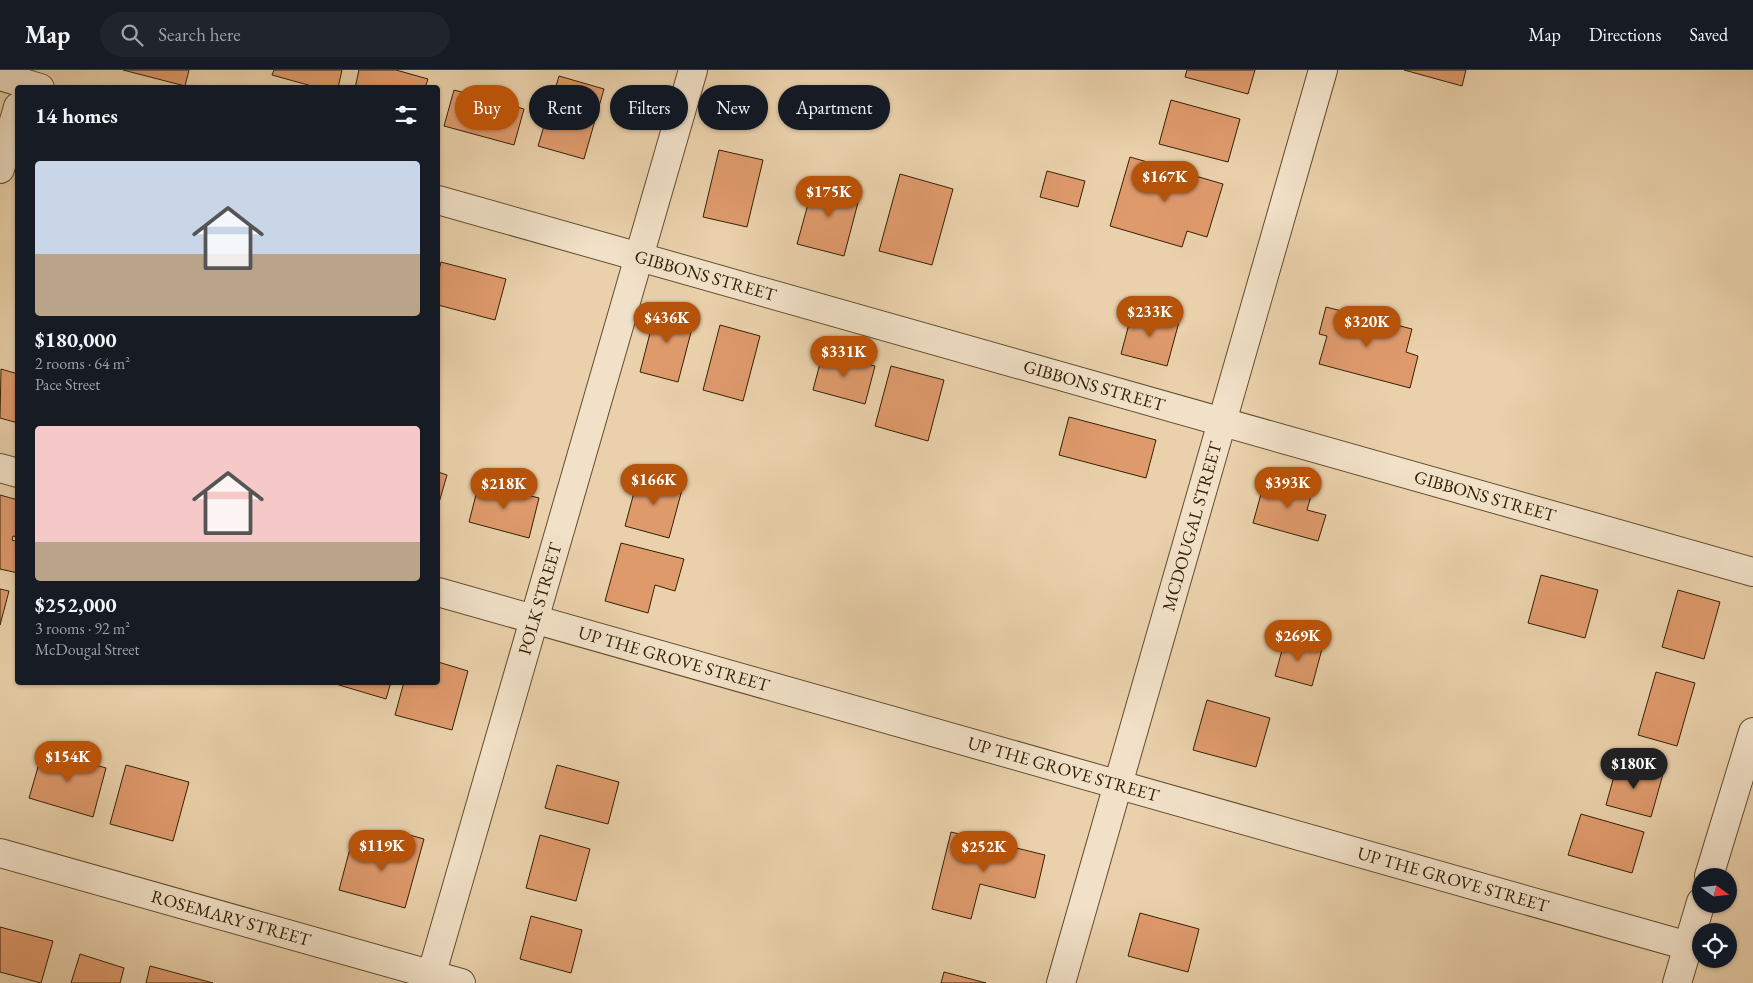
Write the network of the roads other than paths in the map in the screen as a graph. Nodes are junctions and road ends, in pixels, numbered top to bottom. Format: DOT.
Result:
graph roads {
  1 [pos="693,70"];
  2 [pos="1322,70"];
  3 [pos="15,112"];
  4 [pos="0,169"];
  5 [pos="440,201"];
  6 [pos="639,257"];
  7 [pos="1222,422"];
  8 [pos="0,468"];
  9 [pos="15,473"];
  10 [pos="1753,572"];
  11 [pos="440,593"];
  12 [pos="534,620"];
  13 [pos="1753,732"];
  14 [pos="1118,785"];
  15 [pos="0,853"];
  16 [pos="1711,868"];
  17 [pos="1698,913"];
  18 [pos="1688,946"];
  19 [pos="431,979"];
  20 [pos="461,983"];
  21 [pos="1061,983"];
  22 [pos="1677,983"];
  1 -- 6 [label="street, POLK STREET"];
  2 -- 7 [label="street, MCDOUGAL STREET"];
  3 -- 4 [label="street"];
  5 -- 6 [label="street, GIBBONS STREET"];
  6 -- 7 [label="street, GIBBONS STREET"];
  6 -- 12 [label="street, POLK STREET"];
  7 -- 10 [label="street, GIBBONS STREET"];
  7 -- 14 [label="street, MCDOUGAL STREET"];
  8 -- 9 [label="street"];
  11 -- 12 [label="street, UP THE GROVE STREET"];
  12 -- 14 [label="street, UP THE GROVE STREET"];
  12 -- 19 [label="street, POLK STREET"];
  13 -- 16 [label="street"];
  14 -- 18 [label="street, UP THE GROVE STREET"];
  14 -- 21 [label="street, MCDOUGAL STREET"];
  15 -- 19 [label="street, ROSEMARY STREET"];
  17 -- 18 [label="street"];
  18 -- 22 [label="street"];
  19 -- 20 [label="street, ROSEMARY STREET"];
}
